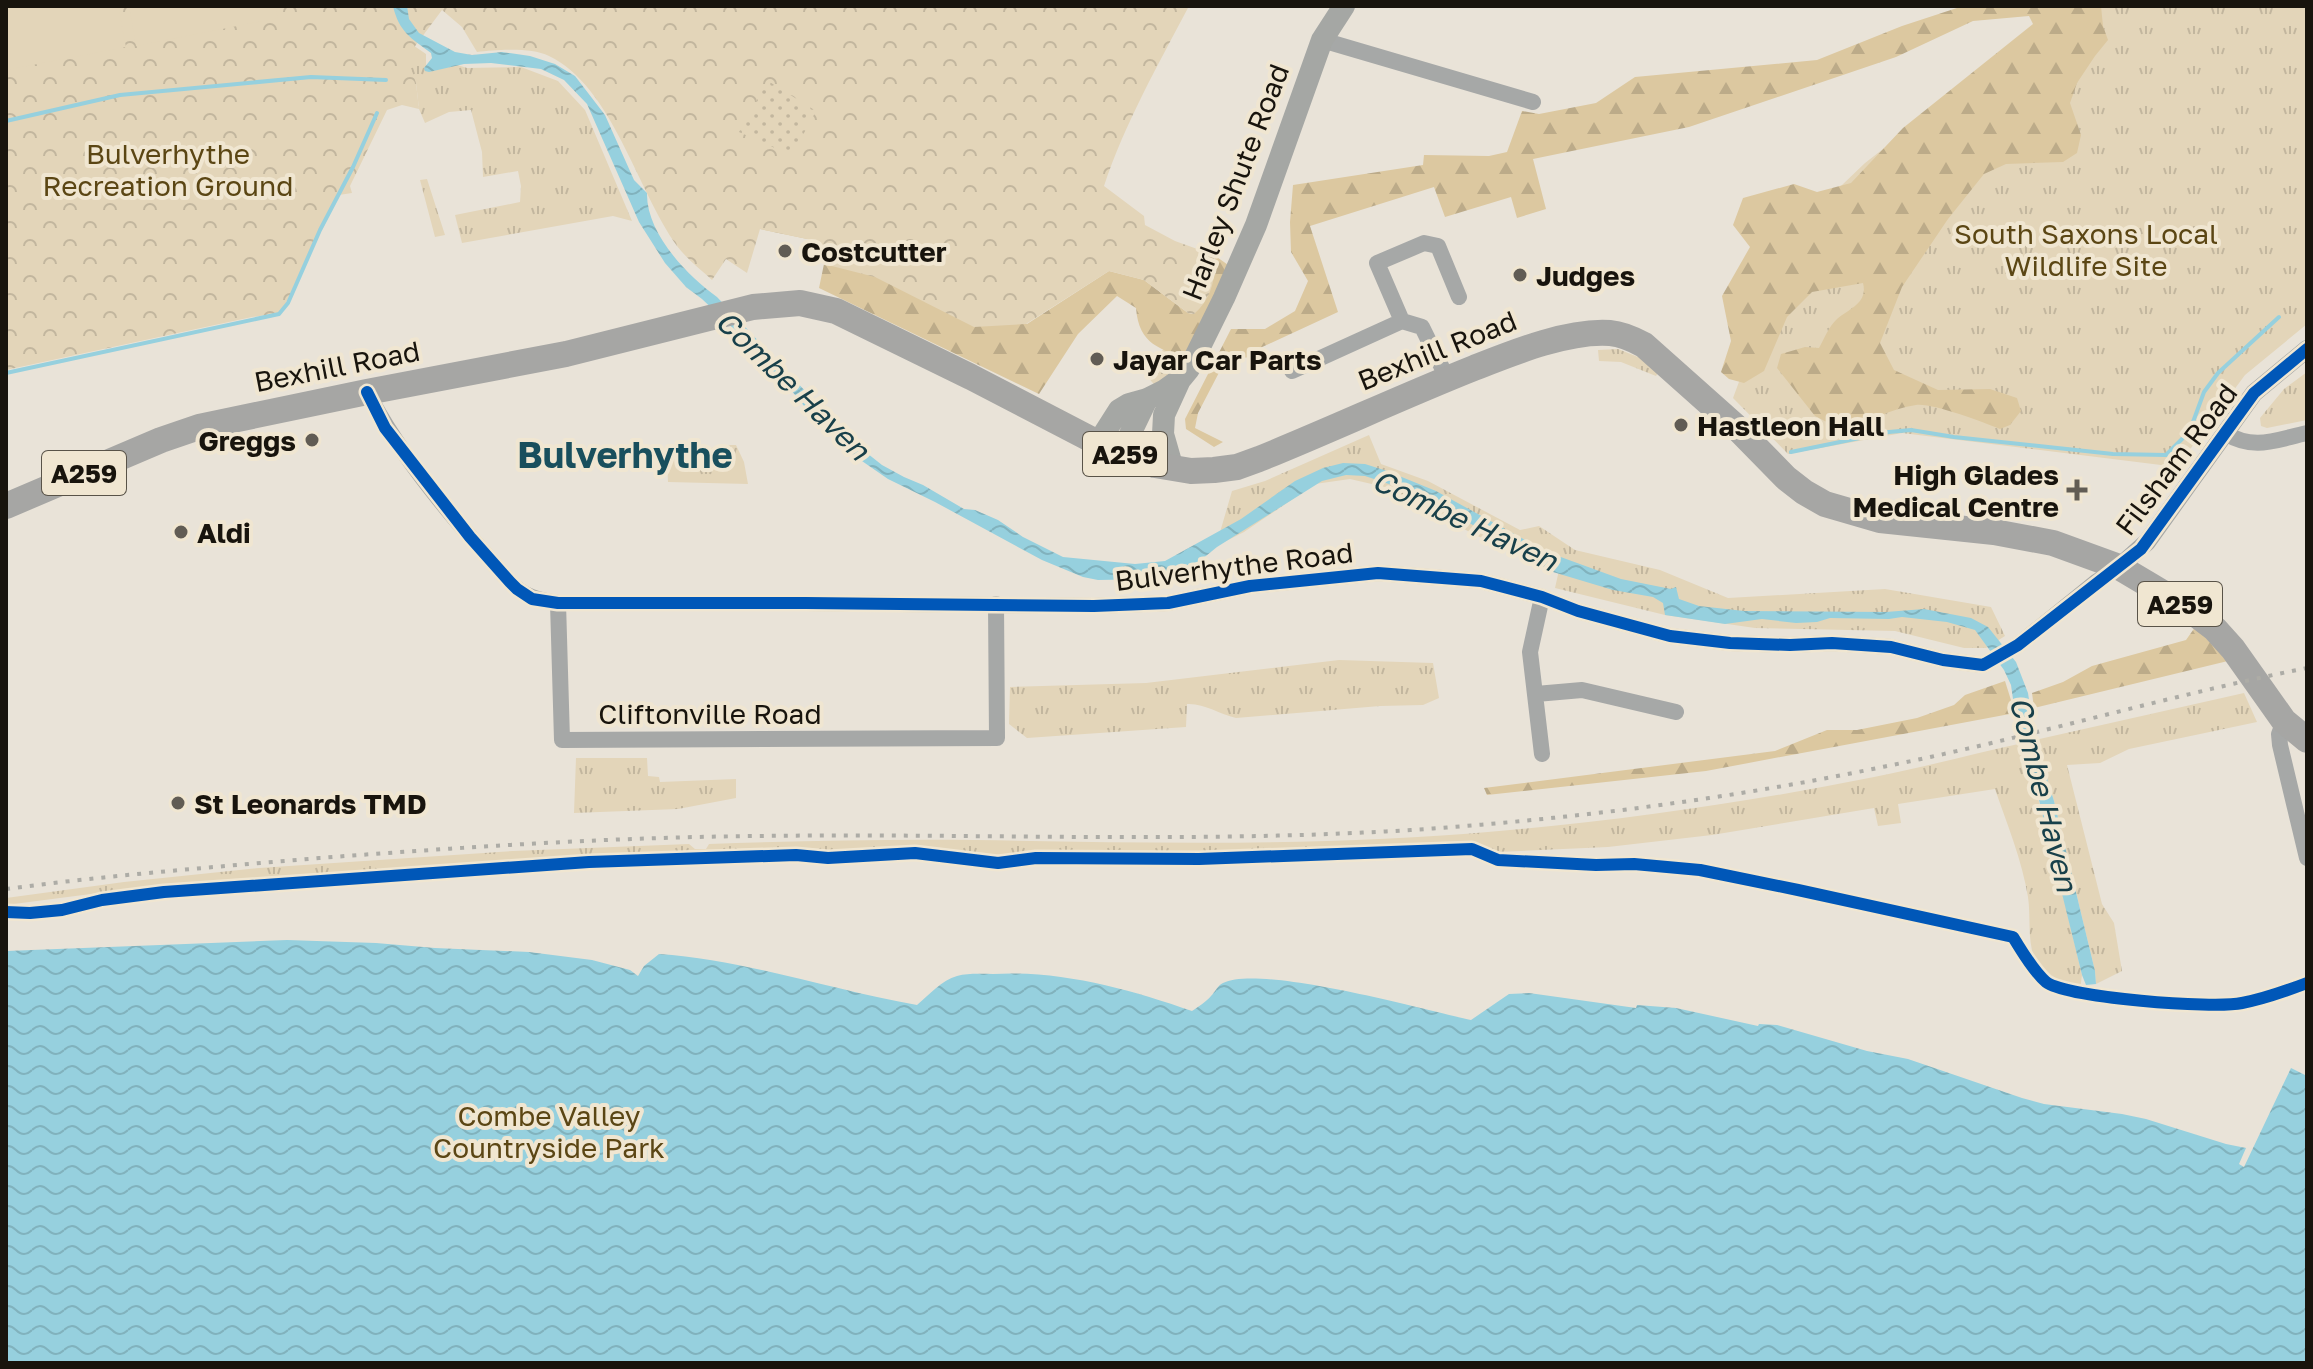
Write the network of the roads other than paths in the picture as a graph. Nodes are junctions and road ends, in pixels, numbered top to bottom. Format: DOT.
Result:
graph roads {
  1 [pos="1344,6"];
  2 [pos="1322,40"];
  3 [pos="1533,102"];
  4 [pos="1459,297"];
  5 [pos="1402,321"];
  6 [pos="2307,349"];
  7 [pos="1292,371"];
  8 [pos="1447,378"];
  9 [pos="1180,380"];
  10 [pos="367,392"];
  11 [pos="2225,433"];
  12 [pos="2307,433"];
  13 [pos="1110,448"];
  14 [pos="1173,469"];
  15 [pos="6,506"];
  16 [pos="2119,567"];
  17 [pos="1542,597"];
  18 [pos="558,603"];
  19 [pos="996,604"];
  20 [pos="1536,694"];
  21 [pos="1676,712"];
  22 [pos="2284,721"];
  23 [pos="2307,740"];
  24 [pos="1542,754"];
  25 [pos="2307,858"];
  1 -- 2 [label="main road, Harley Shute Road"];
  2 -- 3 [label="street"];
  2 -- 9 [label="main road, Harley Shute Road"];
  4 -- 5 [label="street"];
  5 -- 7 [label="street"];
  5 -- 8 [label="street"];
  6 -- 11 [label="street, Filsham Road"];
  8 -- 14 [label="highway, Bexhill Road / A259"];
  8 -- 16 [label="highway, Bexhill Road / A259"];
  9 -- 13 [label="main road, Harley Shute Road"];
  9 -- 14 [label="main road, Harley Shute Road"];
  10 -- 13 [label="highway, Bexhill Road / A259"];
  10 -- 15 [label="highway, Bexhill Road / A259"];
  10 -- 18 [label="street, Bulverhythe Road"];
  11 -- 12 [label="street"];
  11 -- 16 [label="street, Filsham Road"];
  13 -- 14 [label="highway, Bexhill Road / A259"];
  16 -- 17 [label="street, Bulverhythe Road"];
  16 -- 22 [label="highway, Bexhill Road / A259"];
  17 -- 19 [label="street, Bulverhythe Road"];
  17 -- 20 [label="street"];
  18 -- 19 [label="street, Bulverhythe Road"];
  18 -- 19 [label="street, Cliftonville Road"];
  20 -- 21 [label="street"];
  20 -- 24 [label="street"];
  22 -- 23 [label="highway, Bexhill Road / A259"];
  22 -- 25 [label="street"];
}
